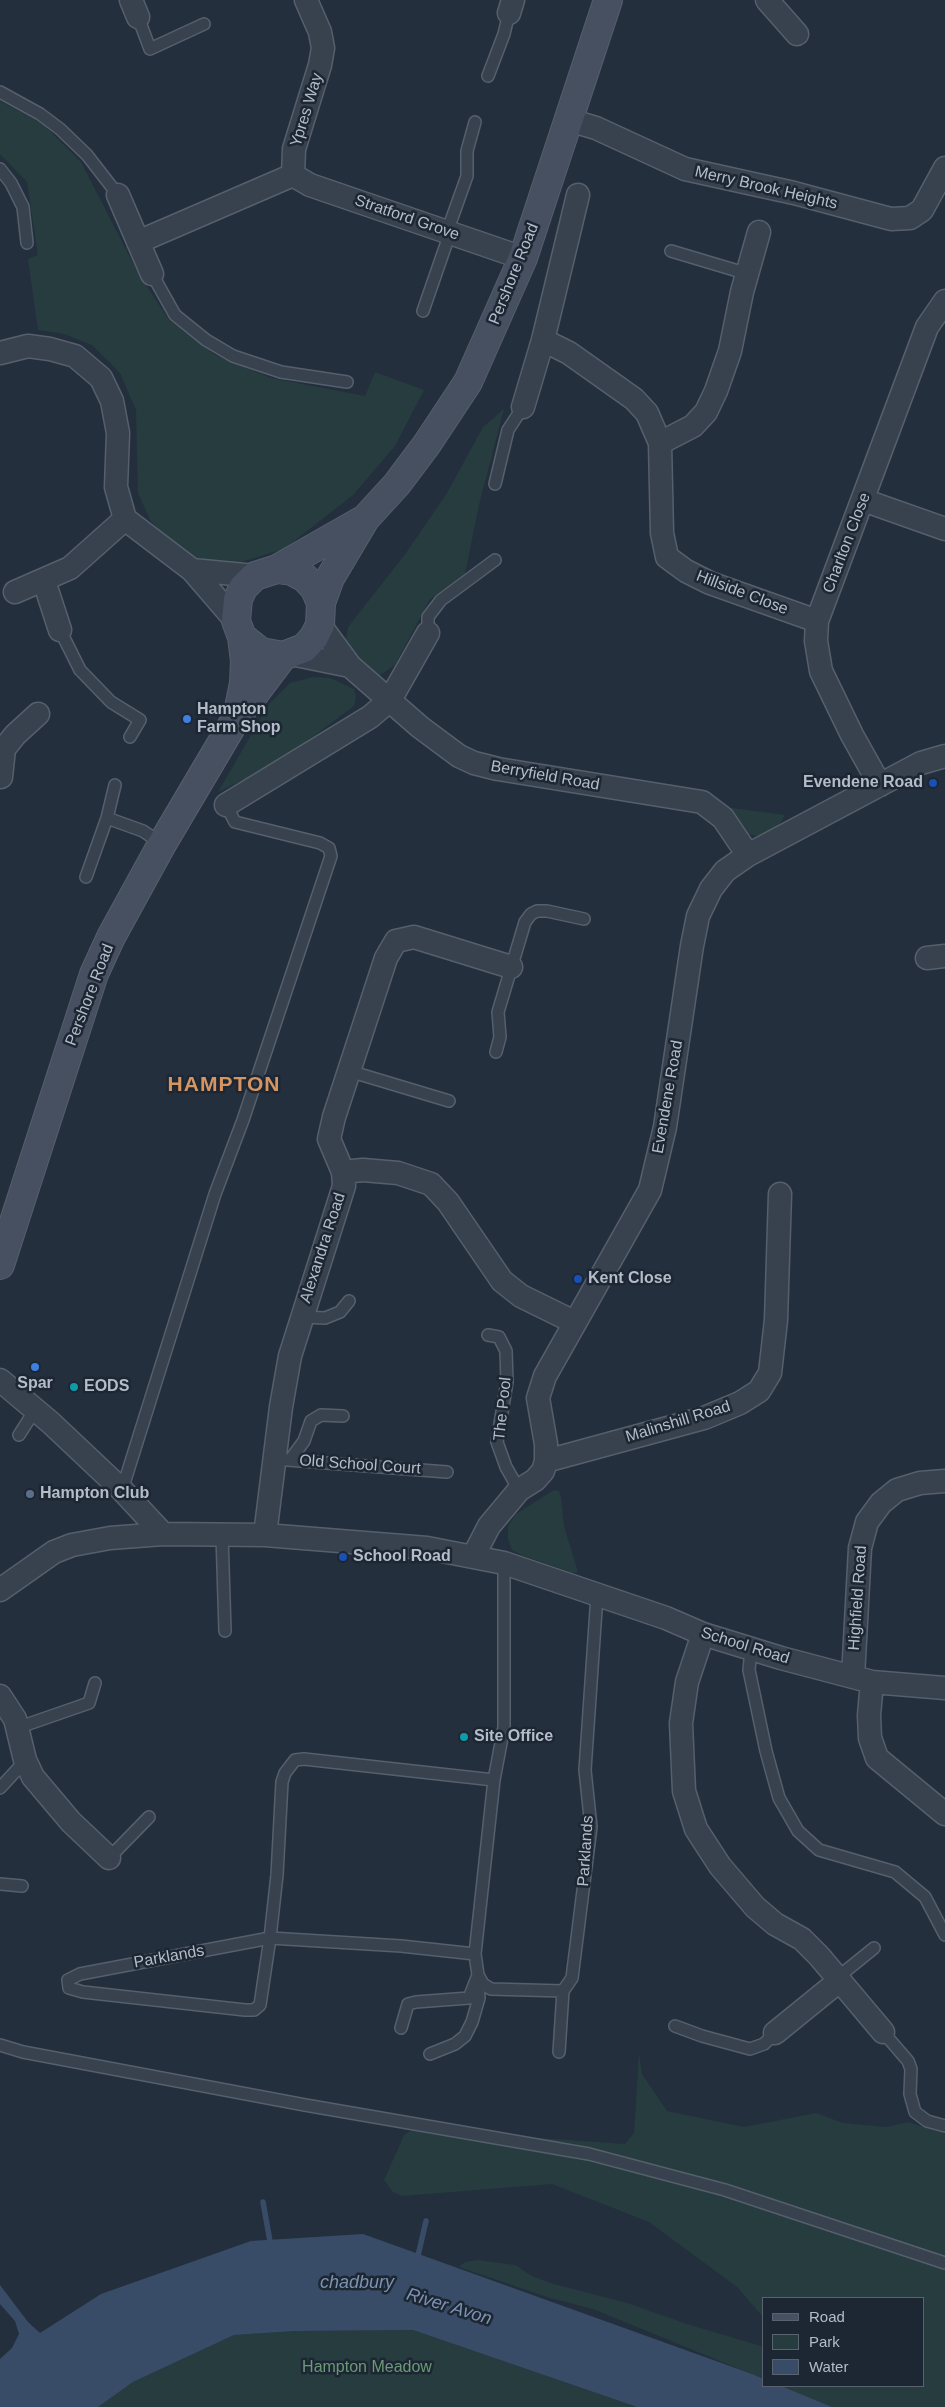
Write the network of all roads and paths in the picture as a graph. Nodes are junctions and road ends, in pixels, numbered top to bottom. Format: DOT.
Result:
graph roads {
  1 [pos="306,0"];
  2 [pos="608,0"];
  3 [pos="767,0"];
  4 [pos="511,6"];
  5 [pos="135,8"];
  6 [pos="204,24"];
  7 [pos="797,34"];
  8 [pos="488,76"];
  9 [pos="0,92"];
  10 [pos="569,120"];
  11 [pos="475,122"];
  12 [pos="945,168"];
  13 [pos="0,169"];
  14 [pos="293,175"];
  15 [pos="118,195"];
  16 [pos="578,195"];
  17 [pos="448,232"];
  18 [pos="760,232"];
  19 [pos="27,242"];
  20 [pos="138,242"];
  21 [pos="671,250"];
  22 [pos="523,258"];
  23 [pos="152,274"];
  24 [pos="748,274"];
  25 [pos="945,301"];
  26 [pos="423,311"];
  27 [pos="543,340"];
  28 [pos="0,353"];
  29 [pos="347,382"];
  30 [pos="523,407"];
  31 [pos="660,443"];
  32 [pos="495,484"];
  33 [pos="864,500"];
  34 [pos="126,519"];
  35 [pos="365,519"];
  36 [pos="945,529"];
  37 [pos="495,560"];
  38 [pos="192,570"];
  39 [pos="266,572"];
  40 [pos="44,581"];
  41 [pos="15,592"];
  42 [pos="321,614"];
  43 [pos="817,621"];
  44 [pos="239,629"];
  45 [pos="60,630"];
  46 [pos="428,633"];
  47 [pos="287,655"];
  48 [pos="350,666"];
  49 [pos="390,700"];
  50 [pos="38,714"];
  51 [pos="237,717"];
  52 [pos="130,737"];
  53 [pos="2,749"];
  54 [pos="945,756"];
  55 [pos="1,777"];
  56 [pos="115,785"];
  57 [pos="880,785"];
  58 [pos="226,805"];
  59 [pos="107,818"];
  60 [pos="162,844"];
  61 [pos="748,856"];
  62 [pos="86,877"];
  63 [pos="584,919"];
  64 [pos="511,968"];
  65 [pos="496,1052"];
  66 [pos="349,1071"];
  67 [pos="448,1101"];
  68 [pos="343,1172"];
  69 [pos="780,1194"];
  70 [pos="0,1265"];
  71 [pos="349,1301"];
  72 [pos="301,1317"];
  73 [pos="574,1322"];
  74 [pos="488,1335"];
  75 [pos="0,1380"];
  76 [pos="35,1410"];
  77 [pos="343,1416"];
  78 [pos="19,1435"];
  79 [pos="282,1460"];
  80 [pos="546,1460"];
  81 [pos="447,1472"];
  82 [pos="945,1481"];
  83 [pos="122,1490"];
  84 [pos="520,1490"];
  85 [pos="163,1534"];
  86 [pos="222,1534"];
  87 [pos="265,1535"];
  88 [pos="474,1555"];
  89 [pos="504,1563"];
  90 [pos="0,1590"];
  91 [pos="597,1595"];
  92 [pos="225,1631"];
  93 [pos="703,1634"];
  94 [pos="751,1650"];
  95 [pos="863,1680"];
  96 [pos="94,1683"];
  97 [pos="945,1688"];
  98 [pos="0,1696"];
  99 [pos="17,1728"];
  100 [pos="25,1761"];
  101 [pos="494,1780"];
  102 [pos="0,1788"];
  103 [pos="945,1814"];
  104 [pos="149,1817"];
  105 [pos="109,1858"];
  106 [pos="0,1884"];
  107 [pos="22,1886"];
  108 [pos="945,1935"];
  109 [pos="270,1938"];
  110 [pos="874,1948"];
  111 [pos="475,1954"];
  112 [pos="478,1975"];
  113 [pos="838,1979"];
  114 [pos="563,1991"];
  115 [pos="675,2026"];
  116 [pos="401,2028"];
  117 [pos="883,2032"];
  118 [pos="776,2033"];
  119 [pos="0,2045"];
  120 [pos="559,2052"];
  121 [pos="430,2054"];
  122 [pos="945,2126"];
  123 [pos="945,2263"];
  1 -- 14 [label="street, Ypres Way"];
  2 -- 10 [label="main road, Pershore Road"];
  3 -- 7 [label="street"];
  4 -- 8 [label="lane"];
  5 -- 6 [label="lane"];
  9 -- 15 [label="lane"];
  10 -- 12 [label="street, Merry Brook Heights"];
  10 -- 22 [label="main road, Pershore Road"];
  11 -- 17 [label="lane"];
  13 -- 19 [label="lane"];
  14 -- 17 [label="street, Stratford Grove"];
  14 -- 20 [label="street"];
  15 -- 20 [label="street"];
  16 -- 27 [label="street"];
  17 -- 22 [label="street, Stratford Grove"];
  17 -- 26 [label="lane"];
  18 -- 24 [label="street"];
  20 -- 23 [label="street"];
  21 -- 24 [label="lane"];
  22 -- 35 [label="main road, Pershore Road"];
  23 -- 29 [label="lane"];
  24 -- 31 [label="street"];
  25 -- 33 [label="street, Charlton Close"];
  27 -- 30 [label="street"];
  27 -- 31 [label="street, Hillside Close"];
  28 -- 34 [label="street"];
  30 -- 32 [label="lane"];
  31 -- 43 [label="street, Hillside Close"];
  33 -- 36 [label="street"];
  33 -- 43 [label="street, Charlton Close"];
  34 -- 38 [label="street"];
  34 -- 40 [label="street"];
  35 -- 39 [label="main road, Pershore Road"];
  35 -- 42 [label="main road, Pershore Road"];
  37 -- 46 [label="lane"];
  38 -- 39 [label="street"];
  38 -- 44 [label="street"];
  39 -- 42 [label="main road"];
  39 -- 44 [label="main road, Pershore Road"];
  40 -- 41 [label="street"];
  40 -- 45 [label="street"];
  42 -- 47 [label="main road, Pershore Road"];
  42 -- 48 [label="street, Berryfield Road"];
  43 -- 57 [label="street, Charlton Close"];
  44 -- 47 [label="main road"];
  44 -- 51 [label="main road, Pershore Road"];
  45 -- 52 [label="lane"];
  46 -- 49 [label="street"];
  47 -- 48 [label="street, Berryfield Road"];
  47 -- 51 [label="main road, Pershore Road"];
  48 -- 49 [label="street, Berryfield Road"];
  49 -- 58 [label="street"];
  49 -- 61 [label="street, Berryfield Road"];
  50 -- 53 [label="street"];
  51 -- 60 [label="main road, Pershore Road"];
  53 -- 55 [label="street"];
  54 -- 57 [label="street, Evendene Road"];
  56 -- 59 [label="lane"];
  57 -- 61 [label="street, Evendene Road"];
  58 -- 83 [label="lane"];
  59 -- 60 [label="lane"];
  59 -- 62 [label="lane"];
  60 -- 70 [label="main road, Pershore Road"];
  61 -- 73 [label="street, Evendene Road"];
  63 -- 64 [label="lane"];
  64 -- 65 [label="lane"];
  64 -- 66 [label="street, Alexandra Road"];
  66 -- 67 [label="lane"];
  66 -- 68 [label="street, Alexandra Road"];
  68 -- 72 [label="street, Alexandra Road"];
  68 -- 73 [label="street"];
  69 -- 80 [label="street, Malinshill Road"];
  71 -- 72 [label="lane"];
  72 -- 79 [label="street, Alexandra Road"];
  73 -- 80 [label="street, Evendene Road"];
  74 -- 84 [label="lane, The Pool"];
  75 -- 76 [label="street"];
  76 -- 78 [label="lane"];
  76 -- 83 [label="street"];
  77 -- 79 [label="lane"];
  79 -- 81 [label="lane, Old School Court"];
  79 -- 87 [label="street, Alexandra Road"];
  80 -- 84 [label="street"];
  82 -- 95 [label="street, Highfield Road"];
  83 -- 85 [label="street"];
  84 -- 88 [label="street"];
  85 -- 86 [label="street, School Road"];
  85 -- 90 [label="street, School Road"];
  86 -- 87 [label="street, School Road"];
  86 -- 92 [label="lane"];
  87 -- 88 [label="street, School Road"];
  88 -- 89 [label="street, School Road"];
  89 -- 91 [label="street, School Road"];
  89 -- 101 [label="lane"];
  91 -- 93 [label="street, School Road"];
  91 -- 114 [label="lane, Parklands"];
  93 -- 94 [label="street, School Road"];
  93 -- 113 [label="street"];
  94 -- 95 [label="street, School Road"];
  94 -- 108 [label="lane"];
  95 -- 97 [label="street, School Road"];
  95 -- 103 [label="street, Highfield Road"];
  96 -- 99 [label="lane"];
  98 -- 99 [label="street"];
  99 -- 100 [label="street"];
  100 -- 102 [label="lane"];
  100 -- 105 [label="street"];
  101 -- 109 [label="lane"];
  101 -- 111 [label="lane"];
  104 -- 105 [label="lane"];
  106 -- 107 [label="lane"];
  109 -- 109 [label="lane, Parklands"];
  109 -- 111 [label="lane, Parklands"];
  110 -- 113 [label="lane"];
  111 -- 112 [label="lane"];
  112 -- 114 [label="lane"];
  112 -- 116 [label="lane"];
  112 -- 121 [label="lane"];
  113 -- 117 [label="street"];
  113 -- 118 [label="street"];
  114 -- 120 [label="lane"];
  115 -- 118 [label="lane"];
  117 -- 122 [label="lane"];
  119 -- 123 [label="lane"];
}
